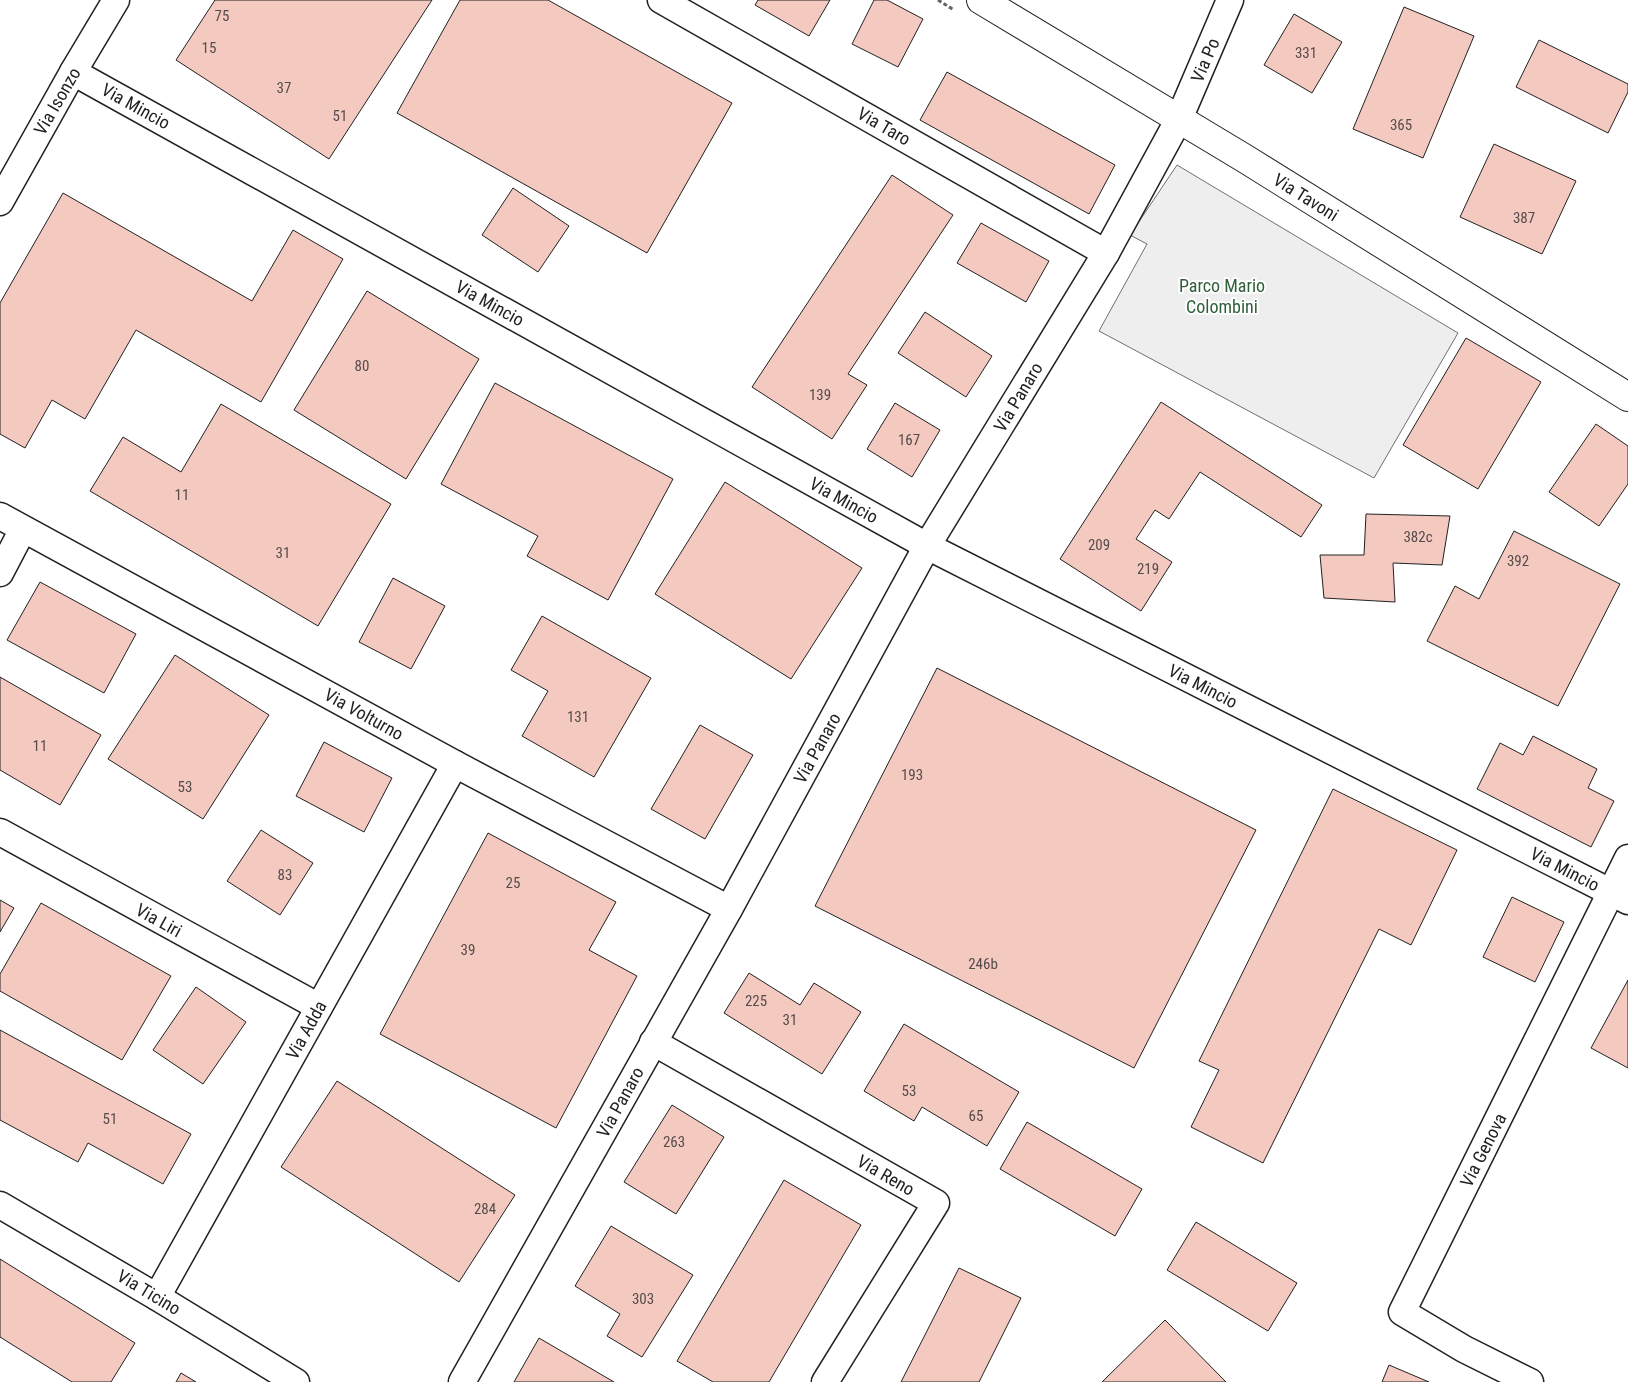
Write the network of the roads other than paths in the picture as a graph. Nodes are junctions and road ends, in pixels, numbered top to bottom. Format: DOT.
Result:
graph roads {
  1 [pos="116,0"];
  2 [pos="661,0"];
  3 [pos="981,0"];
  4 [pos="1230,0"];
  5 [pos="74,72"];
  6 [pos="1179,119"];
  7 [pos="0,202"];
  8 [pos="1106,253"];
  9 [pos="1628,397"];
  10 [pos="0,516"];
  11 [pos="23,529"];
  12 [pos="928,546"];
  13 [pos="0,573"];
  14 [pos="456,764"];
  15 [pos="0,832"];
  16 [pos="1628,858"];
  17 [pos="1620,897"];
  18 [pos="729,909"];
  19 [pos="319,1007"];
  20 [pos="653,1042"];
  21 [pos="0,1205"];
  22 [pos="157,1297"];
  23 [pos="296,1382"];
  24 [pos="462,1382"];
  25 [pos="825,1382"];
  26 [pos="1530,1382"];
  1 -- 5 [label="street, Via Isonzo"];
  2 -- 8 [label="street, Via Taro"];
  3 -- 6 [label="main road, Via Tavoni"];
  4 -- 6 [label="street, Via Po"];
  5 -- 7 [label="street, Via Isonzo"];
  5 -- 12 [label="street, Via Mincio"];
  6 -- 8 [label="street, Via Panaro"];
  6 -- 9 [label="main road, Via Tavoni"];
  8 -- 12 [label="street, Via Panaro"];
  10 -- 11 [label="street, Via Volturno"];
  11 -- 13 [label="street"];
  11 -- 14 [label="street, Via Volturno"];
  12 -- 17 [label="street, Via Mincio"];
  12 -- 18 [label="street, Via Panaro"];
  14 -- 18 [label="street, Via Volturno"];
  14 -- 19 [label="street, Via Adda"];
  15 -- 19 [label="street, Via Liri"];
  16 -- 17 [label="street, Via Genova"];
  17 -- 26 [label="street, Via Genova"];
  18 -- 20 [label="street, Via Panaro"];
  19 -- 22 [label="street, Via Adda"];
  20 -- 24 [label="street, Via Panaro"];
  20 -- 25 [label="street, Via Reno"];
  21 -- 22 [label="street, Via Ticino"];
  22 -- 23 [label="street, Via Ticino"];
}
